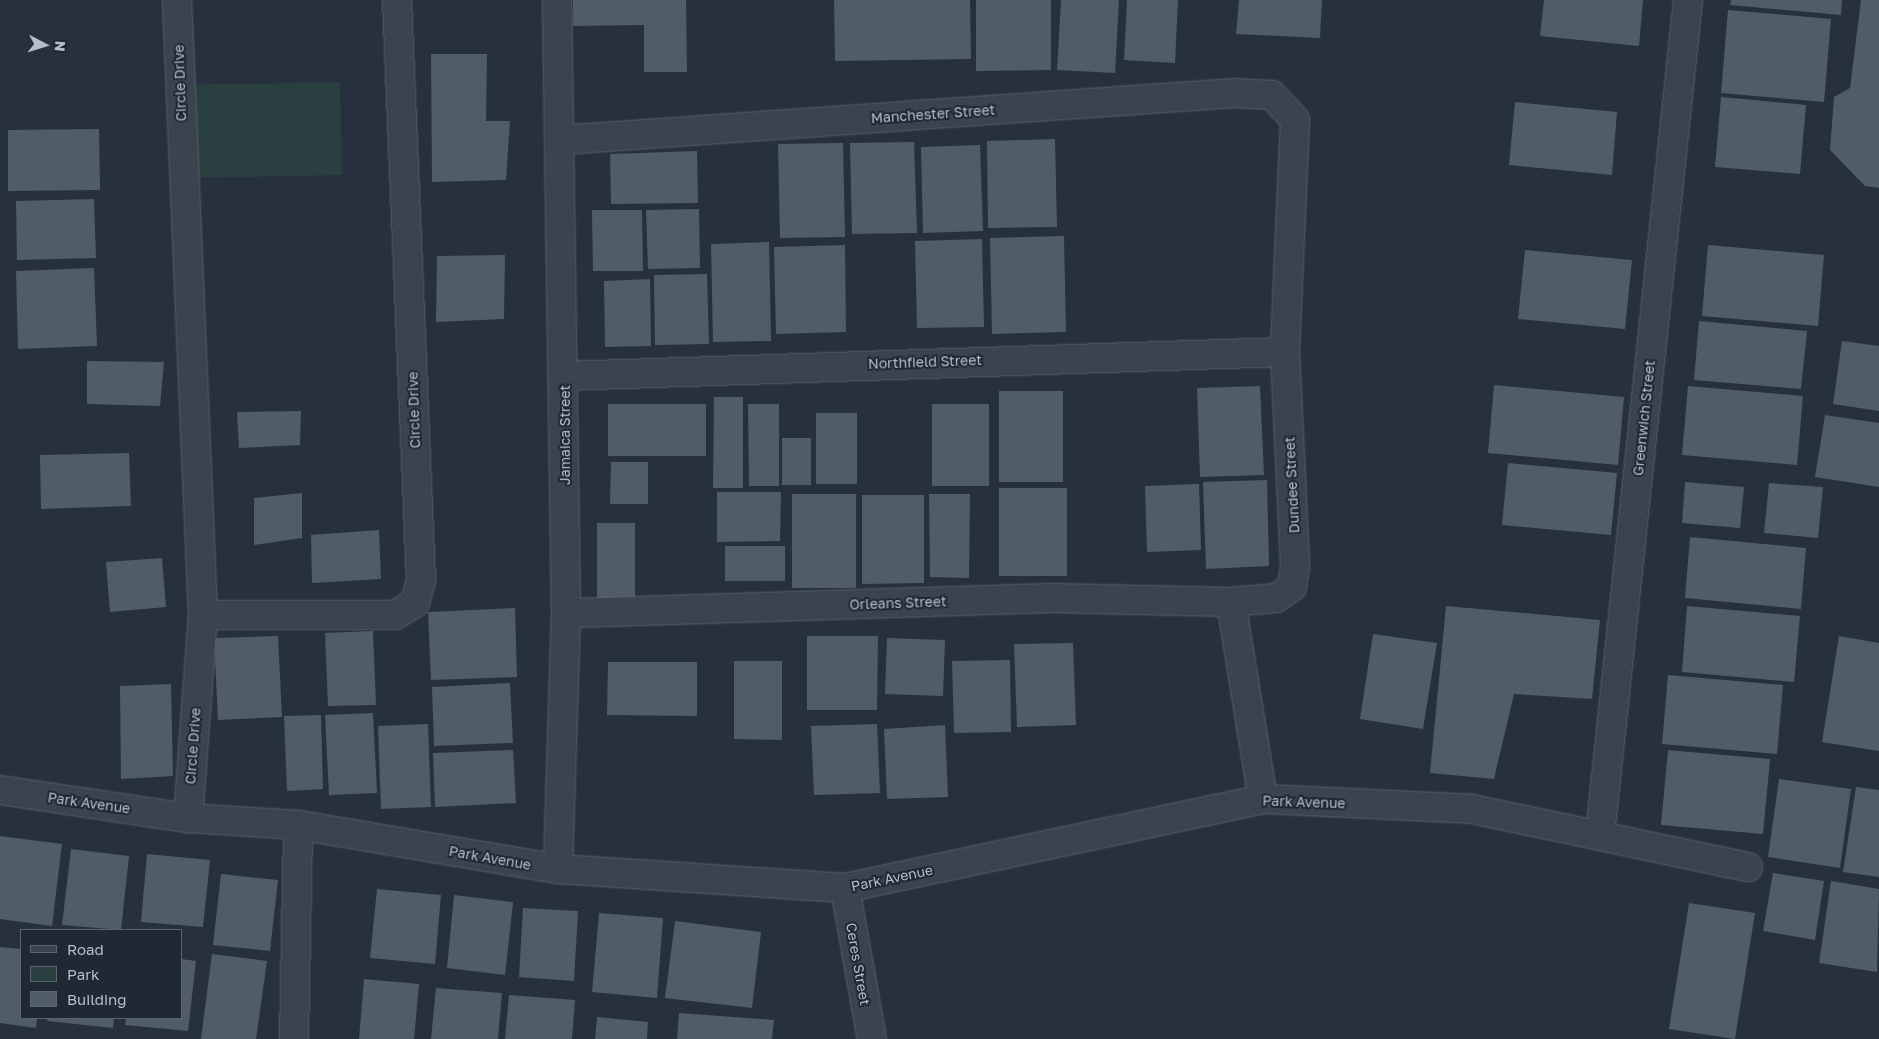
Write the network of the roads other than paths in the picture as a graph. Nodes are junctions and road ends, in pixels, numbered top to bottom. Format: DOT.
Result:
graph roads {
  1 [pos="177,0"];
  2 [pos="398,0"];
  3 [pos="557,0"];
  4 [pos="1688,0"];
  5 [pos="1295,120"];
  6 [pos="561,140"];
  7 [pos="1286,352"];
  8 [pos="564,376"];
  9 [pos="1231,602"];
  10 [pos="566,613"];
  11 [pos="203,615"];
  12 [pos="0,790"];
  13 [pos="1263,799"];
  14 [pos="188,818"];
  15 [pos="298,825"];
  16 [pos="1600,835"];
  17 [pos="1748,867"];
  18 [pos="558,869"];
  19 [pos="845,888"];
  20 [pos="294,1039"];
  21 [pos="872,1039"];
  1 -- 11 [label="street, Circle Drive"];
  2 -- 11 [label="street, Circle Drive"];
  3 -- 6 [label="street, Jamaica Street"];
  4 -- 16 [label="street, Greenwich Street"];
  5 -- 6 [label="street, Manchester Street"];
  5 -- 7 [label="street, Dundee Street"];
  6 -- 8 [label="street, Jamaica Street"];
  7 -- 8 [label="street, Northfield Street"];
  7 -- 9 [label="street, Dundee Street"];
  8 -- 10 [label="street, Jamaica Street"];
  9 -- 10 [label="street, Orleans Street"];
  9 -- 13 [label="street"];
  10 -- 18 [label="street, Jamaica Street"];
  11 -- 14 [label="street, Circle Drive"];
  12 -- 14 [label="street, Park Avenue"];
  13 -- 16 [label="street, Park Avenue"];
  13 -- 19 [label="street, Park Avenue"];
  14 -- 15 [label="street, Park Avenue"];
  15 -- 18 [label="street, Park Avenue"];
  15 -- 20 [label="street"];
  16 -- 17 [label="street, Park Avenue"];
  18 -- 19 [label="street, Park Avenue"];
  19 -- 21 [label="street, Ceres Street"];
}
